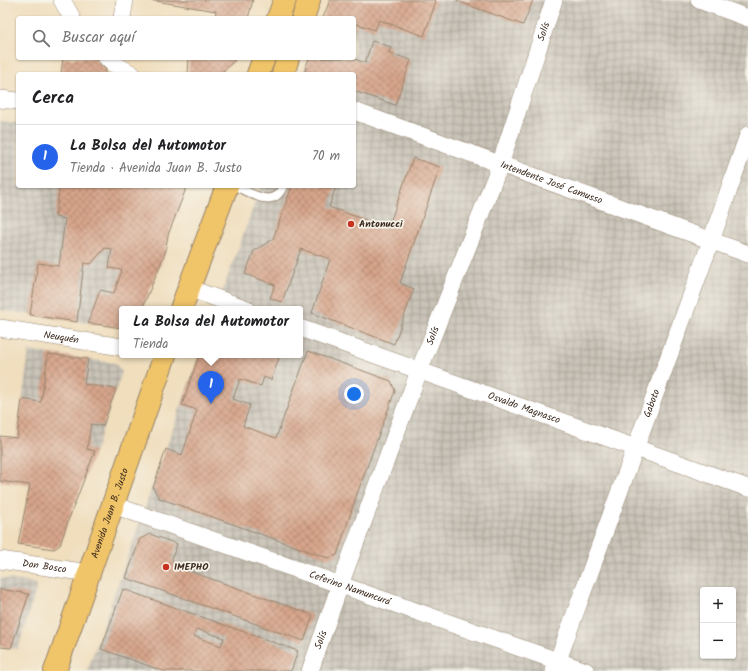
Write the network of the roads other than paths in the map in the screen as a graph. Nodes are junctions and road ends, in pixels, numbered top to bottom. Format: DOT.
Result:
graph roads {
  1 [pos="62,0"];
  2 [pos="125,0"];
  3 [pos="285,0"];
  4 [pos="309,0"];
  5 [pos="554,0"];
  6 [pos="699,0"];
  7 [pos="71,16"];
  8 [pos="122,16"];
  9 [pos="279,16"];
  10 [pos="304,16"];
  11 [pos="748,18"];
  12 [pos="112,60"];
  13 [pos="263,60"];
  14 [pos="287,60"];
  15 [pos="129,72"];
  16 [pos="259,72"];
  17 [pos="284,72"];
  18 [pos="0,98"];
  19 [pos="16,101"];
  20 [pos="356,112"];
  21 [pos="748,135"];
  22 [pos="500,164"];
  23 [pos="227,188"];
  24 [pos="240,188"];
  25 [pos="282,188"];
  26 [pos="711,241"];
  27 [pos="748,254"];
  28 [pos="188,288"];
  29 [pos="182,306"];
  30 [pos="239,306"];
  31 [pos="0,328"];
  32 [pos="303,329"];
  33 [pos="119,347"];
  34 [pos="164,358"];
  35 [pos="419,371"];
  36 [pos="635,448"];
  37 [pos="748,488"];
  38 [pos="113,505"];
  39 [pos="0,560"];
  40 [pos="90,573"];
  41 [pos="340,585"];
  42 [pos="556,666"];
  43 [pos="56,671"];
  44 [pos="310,671"];
  45 [pos="586,671"];
  1 -- 7 [label="street"];
  2 -- 8 [label="street"];
  3 -- 9 [label="main road"];
  4 -- 10 [label="main road"];
  5 -- 22 [label="street, Solís"];
  6 -- 11 [label="street"];
  12 -- 15 [label="street"];
  13 -- 16 [label="main road"];
  14 -- 17 [label="main road"];
  18 -- 19 [label="street"];
  20 -- 22 [label="street, Intendente José Camusso"];
  21 -- 26 [label="street, Gaboto"];
  22 -- 26 [label="street, Intendente José Camusso"];
  22 -- 35 [label="street, Solís"];
  23 -- 28 [label="main road"];
  24 -- 25 [label="lane"];
  26 -- 27 [label="street, Intendente José Camusso"];
  26 -- 36 [label="street, Gaboto"];
  28 -- 29 [label="main road"];
  28 -- 30 [label="street"];
  31 -- 33 [label="street, Neuquén"];
  32 -- 35 [label="street, Osvaldo Magnasco"];
  34 -- 38 [label="main road, Avenida Juan B. Justo"];
  35 -- 36 [label="street, Osvaldo Magnasco"];
  35 -- 41 [label="street, Solís"];
  36 -- 37 [label="street, Osvaldo Magnasco"];
  36 -- 42 [label="street, Gaboto"];
  38 -- 40 [label="main road, Avenida Juan B. Justo"];
  38 -- 41 [label="street, Ceferino Namuncurá"];
  39 -- 40 [label="street, Don Bosco"];
  40 -- 43 [label="main road, Avenida Juan B. Justo"];
  41 -- 42 [label="street, Ceferino Namuncurá"];
  41 -- 44 [label="street, Solís"];
  42 -- 45 [label="street, Ceferino Namuncurá"];
}
